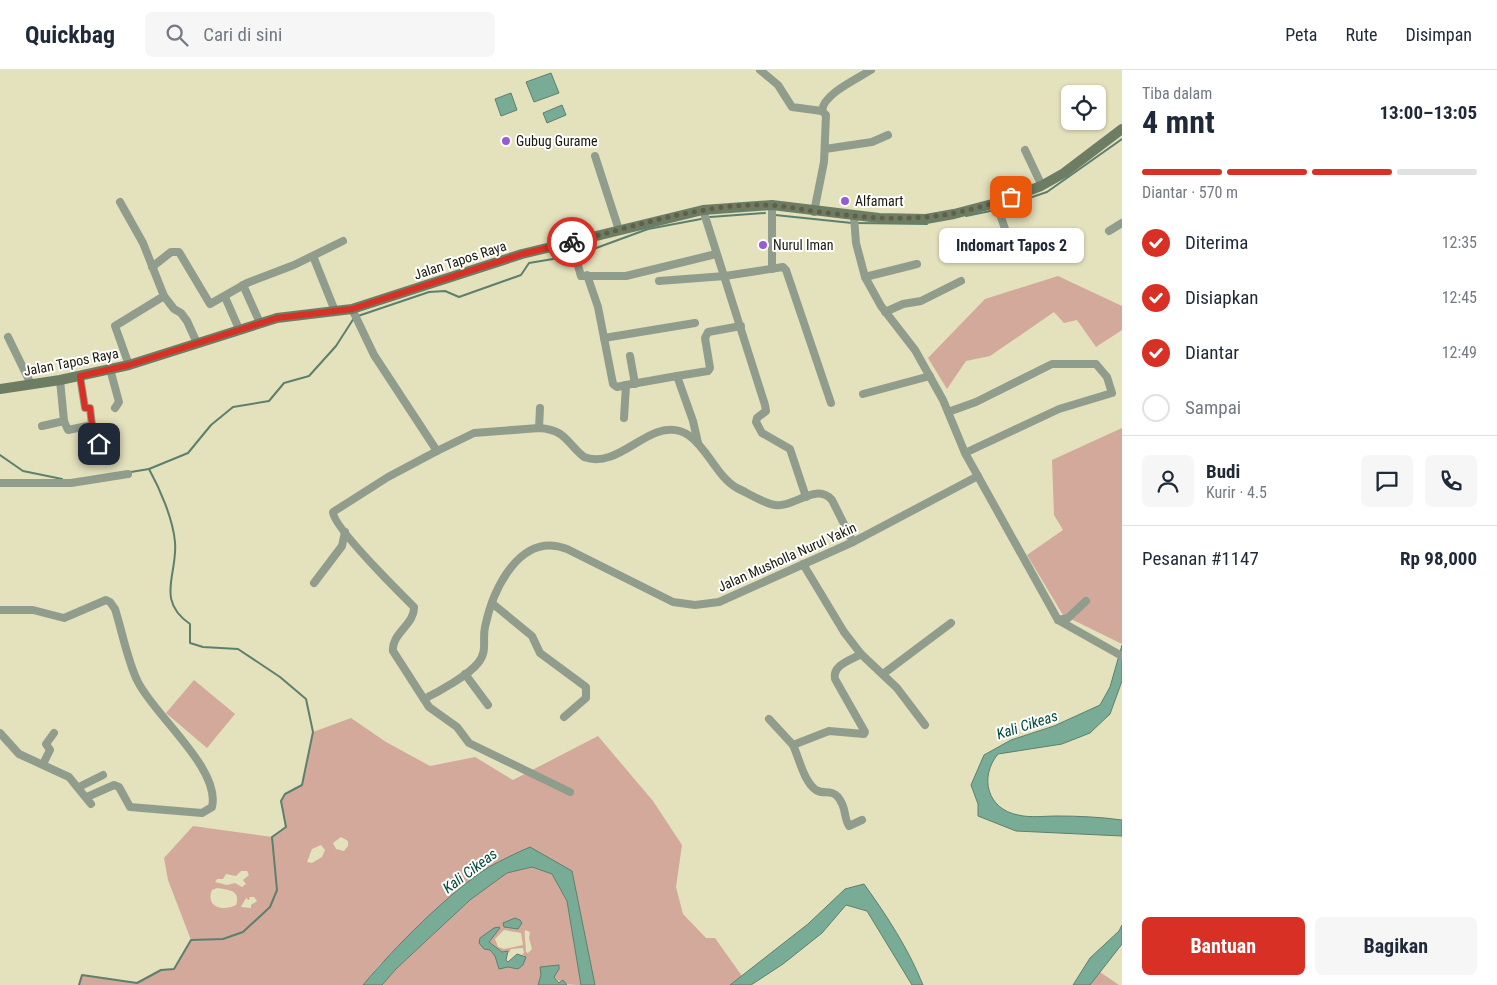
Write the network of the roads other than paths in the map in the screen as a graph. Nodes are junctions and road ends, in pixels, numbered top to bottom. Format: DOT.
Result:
graph roads {
  1 [pos="760,70"];
  2 [pos="867,71"];
  3 [pos="822,110"];
  4 [pos="1122,129"];
  5 [pos="888,135"];
  6 [pos="825,149"];
  7 [pos="1025,150"];
  8 [pos="595,156"];
  9 [pos="1042,186"];
  10 [pos="120,202"];
  11 [pos="772,205"];
  12 [pos="998,207"];
  13 [pos="703,210"];
  14 [pos="814,212"];
  15 [pos="854,220"];
  16 [pos="1122,222"];
  17 [pos="619,230"];
  18 [pos="1109,231"];
  19 [pos="343,241"];
  20 [pos="1013,243"];
  21 [pos="573,248"];
  22 [pos="716,254"];
  23 [pos="313,256"];
  24 [pos="917,264"];
  25 [pos="152,267"];
  26 [pos="772,269"];
  27 [pos="587,275"];
  28 [pos="725,276"];
  29 [pos="865,277"];
  30 [pos="659,281"];
  31 [pos="961,282"];
  32 [pos="243,284"];
  33 [pos="164,296"];
  34 [pos="225,297"];
  35 [pos="335,311"];
  36 [pos="885,312"];
  37 [pos="355,316"];
  38 [pos="260,323"];
  39 [pos="695,323"];
  40 [pos="741,326"];
  41 [pos="239,329"];
  42 [pos="8,337"];
  43 [pos="604,338"];
  44 [pos="197,343"];
  45 [pos="630,356"];
  46 [pos="129,365"];
  47 [pos="110,370"];
  48 [pos="80,376"];
  49 [pos="677,376"];
  50 [pos="930,376"];
  51 [pos="60,380"];
  52 [pos="31,384"];
  53 [pos="635,384"];
  54 [pos="626,385"];
  55 [pos="0,389"];
  56 [pos="863,394"];
  57 [pos="831,403"];
  58 [pos="115,408"];
  59 [pos="540,408"];
  60 [pos="948,412"];
  61 [pos="624,418"];
  62 [pos="64,421"];
  63 [pos="92,425"];
  64 [pos="42,426"];
  65 [pos="539,428"];
  66 [pos="698,443"];
  67 [pos="99,444"];
  68 [pos="437,451"];
  69 [pos="966,453"];
  70 [pos="128,474"];
  71 [pos="978,476"];
  72 [pos="0,483"];
  73 [pos="806,497"];
  74 [pos="346,532"];
  75 [pos="853,542"];
  76 [pos="802,564"];
  77 [pos="314,583"];
  78 [pos="1086,601"];
  79 [pos="493,604"];
  80 [pos="0,610"];
  81 [pos="1058,620"];
  82 [pos="951,624"];
  83 [pos="861,654"];
  84 [pos="1120,655"];
  85 [pos="465,674"];
  86 [pos="883,674"];
  87 [pos="424,698"];
  88 [pos="488,705"];
  89 [pos="564,716"];
  90 [pos="768,719"];
  91 [pos="925,725"];
  92 [pos="0,733"];
  93 [pos="54,733"];
  94 [pos="793,745"];
  95 [pos="42,764"];
  96 [pos="103,775"];
  97 [pos="79,787"];
  98 [pos="570,792"];
  99 [pos="87,797"];
  100 [pos="91,804"];
  101 [pos="862,820"];
  1 -- 3 [label="street"];
  2 -- 3 [label="street"];
  3 -- 6 [label="street"];
  4 -- 9 [label="main road, Jalan Tapos Raya"];
  5 -- 6 [label="street"];
  6 -- 14 [label="street"];
  7 -- 9 [label="street"];
  8 -- 17 [label="street"];
  9 -- 12 [label="main road, Jalan Tapos Raya"];
  10 -- 25 [label="street"];
  11 -- 13 [label="main road, Jalan Tapos Raya"];
  11 -- 14 [label="main road, Jalan Tapos Raya"];
  11 -- 26 [label="street"];
  12 -- 15 [label="main road, Jalan Tapos Raya"];
  12 -- 20 [label="street"];
  13 -- 17 [label="main road, Jalan Tapos Raya"];
  13 -- 22 [label="street"];
  14 -- 15 [label="main road, Jalan Tapos Raya"];
  15 -- 29 [label="street"];
  16 -- 18 [label="street"];
  17 -- 21 [label="main road, Jalan Tapos Raya"];
  19 -- 23 [label="street"];
  21 -- 27 [label="street"];
  21 -- 37 [label="main road, Jalan Tapos Raya"];
  22 -- 27 [label="street"];
  22 -- 28 [label="street"];
  23 -- 32 [label="street"];
  23 -- 35 [label="street"];
  24 -- 29 [label="street"];
  25 -- 33 [label="street"];
  25 -- 34 [label="street"];
  26 -- 28 [label="street"];
  26 -- 57 [label="street"];
  27 -- 43 [label="street"];
  28 -- 30 [label="street"];
  28 -- 40 [label="street"];
  29 -- 36 [label="street"];
  31 -- 36 [label="street"];
  32 -- 34 [label="street"];
  32 -- 38 [label="street"];
  33 -- 44 [label="street"];
  33 -- 46 [label="street"];
  34 -- 41 [label="street"];
  35 -- 37 [label="main road, Jalan Tapos Raya"];
  35 -- 38 [label="main road, Jalan Tapos Raya"];
  36 -- 50 [label="street"];
  37 -- 68 [label="street"];
  38 -- 41 [label="main road, Jalan Tapos Raya"];
  39 -- 43 [label="street"];
  40 -- 49 [label="street"];
  40 -- 73 [label="street"];
  41 -- 44 [label="main road, Jalan Tapos Raya"];
  42 -- 52 [label="street"];
  43 -- 54 [label="street"];
  44 -- 46 [label="main road, Jalan Tapos Raya"];
  45 -- 53 [label="street"];
  46 -- 47 [label="main road, Jalan Tapos Raya"];
  47 -- 48 [label="main road, Jalan Tapos Raya"];
  47 -- 58 [label="street"];
  48 -- 51 [label="main road, Jalan Tapos Raya"];
  48 -- 63 [label="street"];
  49 -- 53 [label="street"];
  49 -- 66 [label="street"];
  50 -- 56 [label="street"];
  50 -- 60 [label="street"];
  51 -- 52 [label="main road, Jalan Tapos Raya"];
  51 -- 62 [label="street"];
  52 -- 55 [label="main road, Jalan Tapos Raya"];
  53 -- 54 [label="street"];
  54 -- 61 [label="street"];
  59 -- 65 [label="street"];
  60 -- 69 [label="street"];
  60 -- 69 [label="street"];
  62 -- 63 [label="street"];
  62 -- 64 [label="street"];
  63 -- 67 [label="street"];
  65 -- 66 [label="street"];
  65 -- 68 [label="street"];
  66 -- 73 [label="street"];
  68 -- 74 [label="street"];
  69 -- 71 [label="street"];
  70 -- 72 [label="street"];
  71 -- 75 [label="street, Jalan Musholla Nurul Yakin"];
  71 -- 81 [label="street"];
  73 -- 75 [label="street"];
  74 -- 77 [label="street"];
  74 -- 87 [label="street"];
  75 -- 76 [label="street, Jalan Musholla Nurul Yakin"];
  76 -- 79 [label="street, Jalan Musholla Nurul Yakin"];
  76 -- 83 [label="street"];
  78 -- 81 [label="street"];
  79 -- 85 [label="street, Jalan Musholla Nurul Yakin"];
  79 -- 89 [label="street"];
  80 -- 99 [label="street"];
  81 -- 84 [label="street"];
  82 -- 86 [label="street"];
  83 -- 86 [label="street"];
  83 -- 94 [label="street"];
  85 -- 87 [label="street, Jalan Musholla Nurul Yakin"];
  85 -- 88 [label="street"];
  86 -- 91 [label="street"];
  87 -- 98 [label="street"];
  90 -- 94 [label="street"];
  92 -- 95 [label="street"];
  93 -- 95 [label="street"];
  94 -- 101 [label="street"];
  95 -- 97 [label="street"];
  96 -- 97 [label="street"];
  97 -- 99 [label="street"];
  99 -- 100 [label="street"];
}
